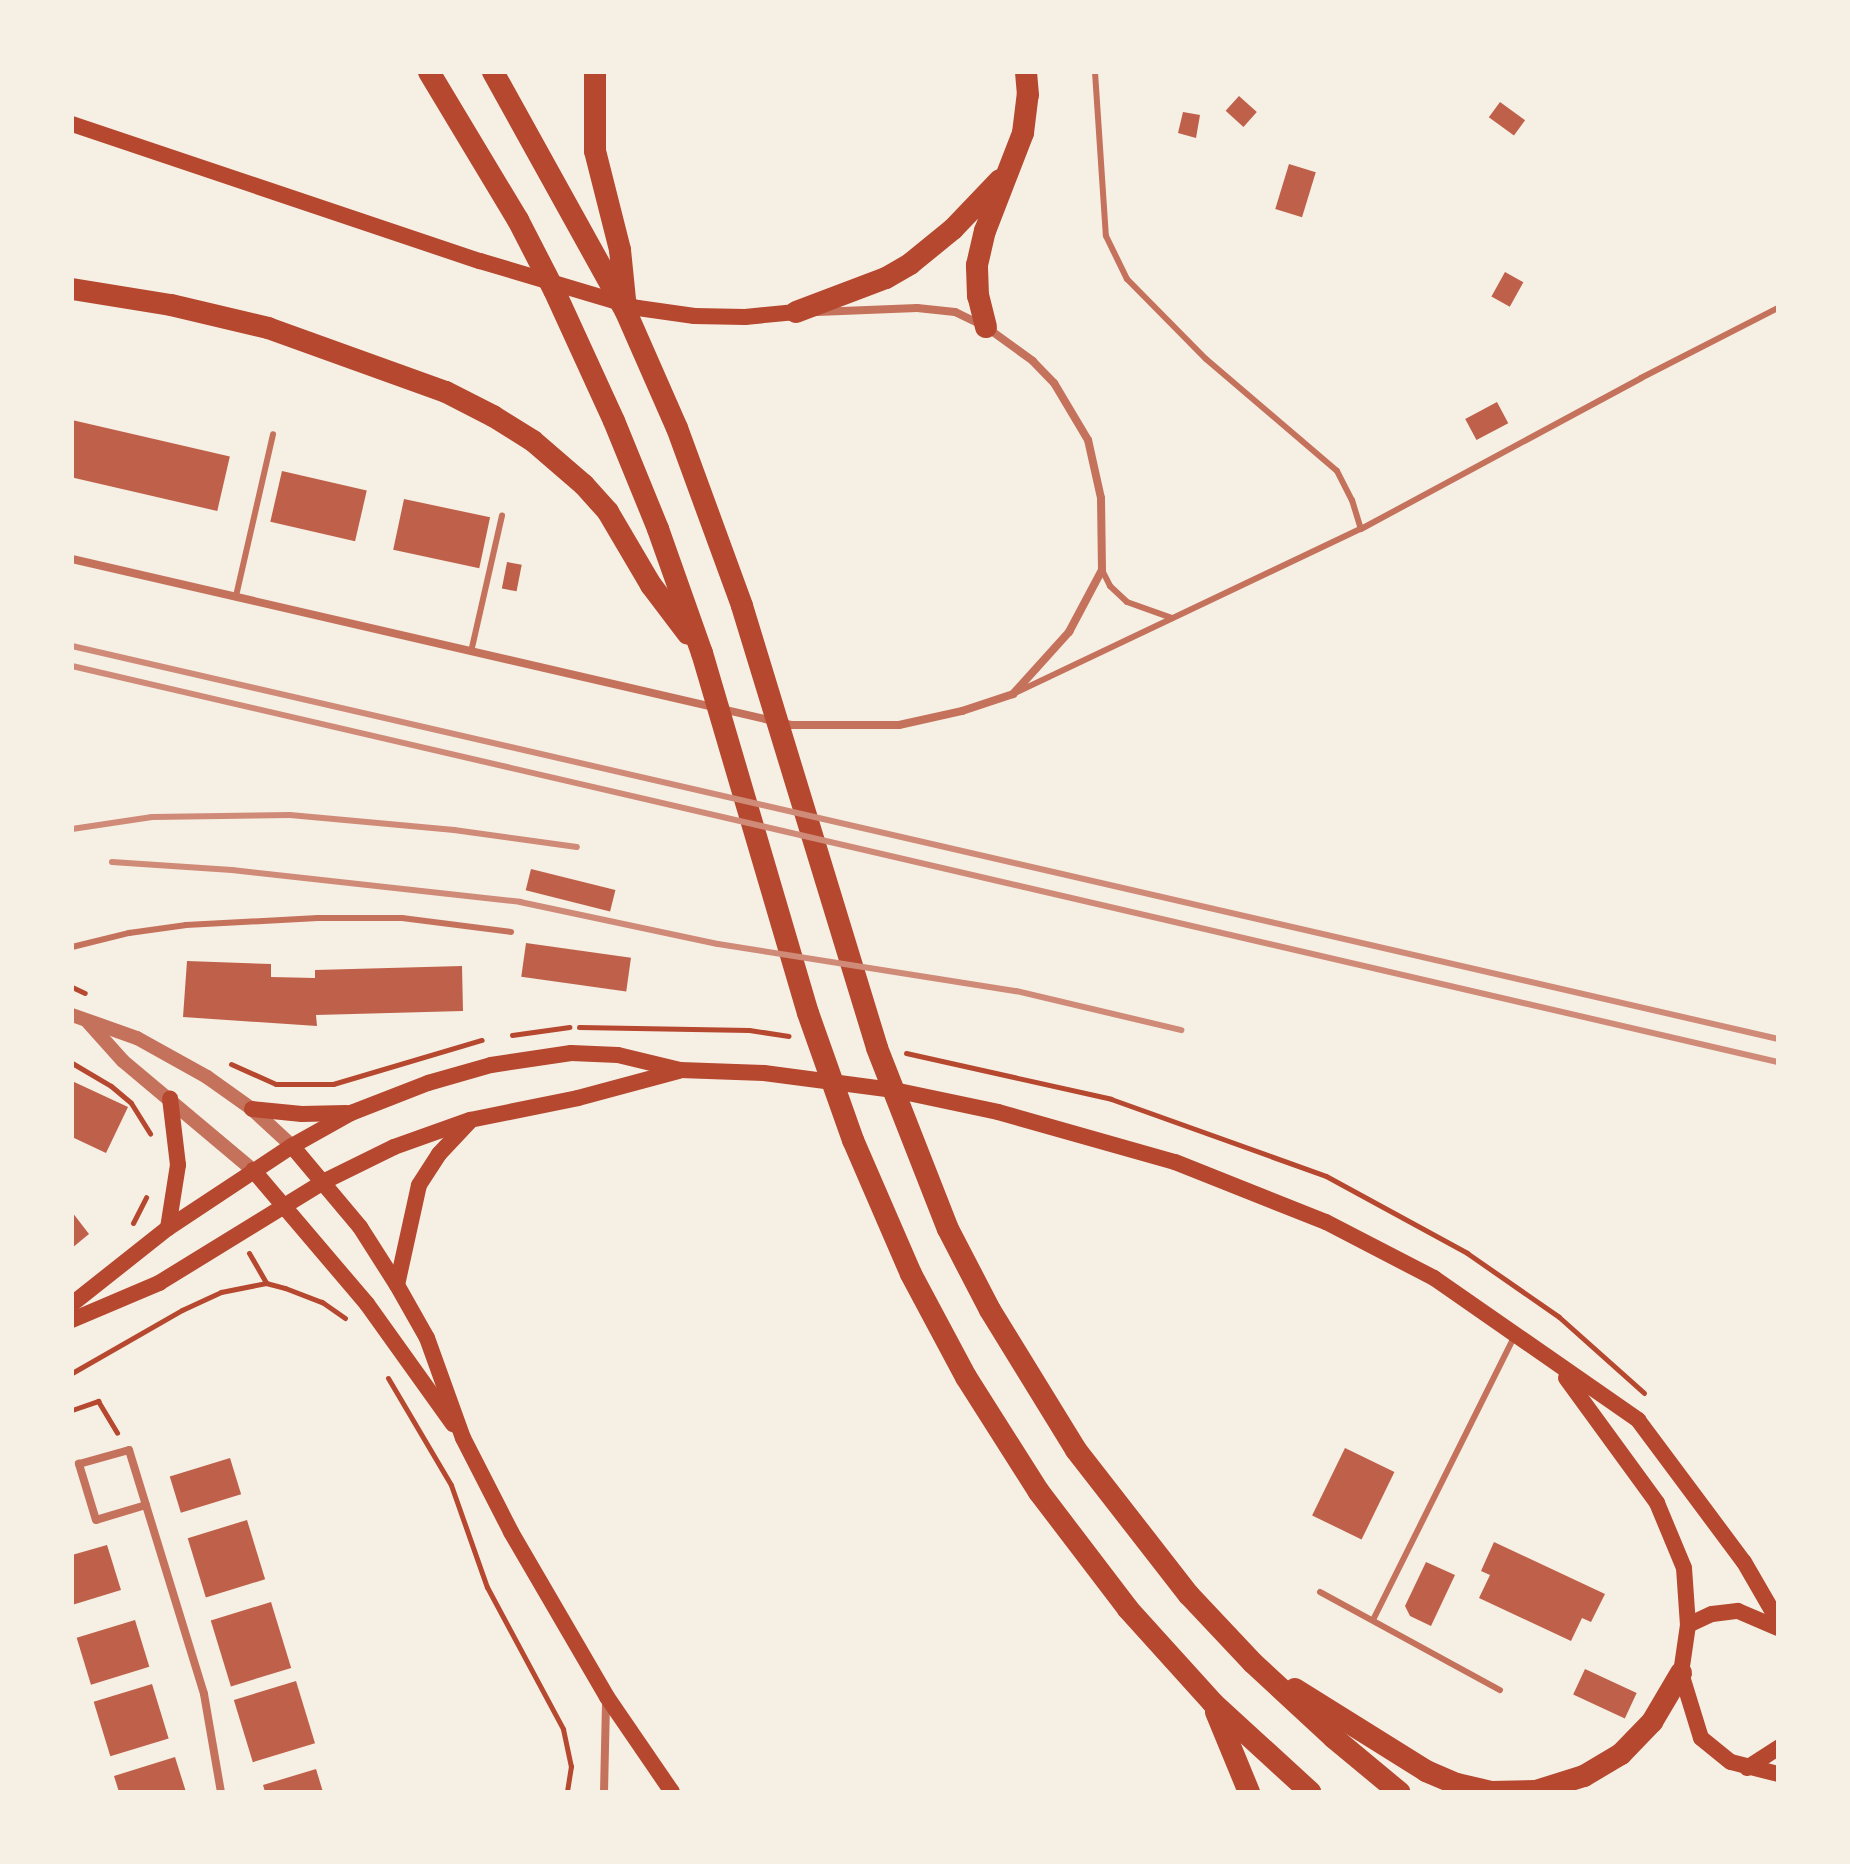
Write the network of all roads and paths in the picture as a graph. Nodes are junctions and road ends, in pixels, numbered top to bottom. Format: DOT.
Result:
graph roads {
  1 [pos="429,72"];
  2 [pos="493,72"];
  3 [pos="595,72"];
  4 [pos="1026,72"];
  5 [pos="1095,72"];
  6 [pos="72,124"];
  7 [pos="1006,173"];
  8 [pos="72,289"];
  9 [pos="1778,308"];
  10 [pos="626,312"];
  11 [pos="796,312"];
  12 [pos="986,327"];
  13 [pos="273,434"];
  14 [pos="502,515"];
  15 [pos="1361,529"];
  16 [pos="72,559"];
  17 [pos="1102,570"];
  18 [pos="236,596"];
  19 [pos="1172,618"];
  20 [pos="471,652"];
  21 [pos="702,653"];
  22 [pos="1013,694"];
  23 [pos="511,932"];
  24 [pos="72,947"];
  25 [pos="72,1015"];
  26 [pos="88,1022"];
  27 [pos="72,1063"];
  28 [pos="680,1070"];
  29 [pos="170,1098"];
  30 [pos="252,1109"];
  31 [pos="351,1113"];
  32 [pos="470,1120"];
  33 [pos="153,1146"];
  34 [pos="292,1146"];
  35 [pos="253,1170"];
  36 [pos="325,1181"];
  37 [pos="147,1194"];
  38 [pos="285,1205"];
  39 [pos="132,1226"];
  40 [pos="168,1228"];
  41 [pos="397,1285"];
  42 [pos="72,1304"];
  43 [pos="347,1319"];
  44 [pos="72,1320"];
  45 [pos="1516,1333"];
  46 [pos="381,1367"];
  47 [pos="1558,1367"];
  48 [pos="72,1373"];
  49 [pos="72,1410"];
  50 [pos="463,1438"];
  51 [pos="129,1450"];
  52 [pos="146,1505"];
  53 [pos="1320,1592"];
  54 [pos="1373,1620"];
  55 [pos="1778,1621"];
  56 [pos="1688,1625"];
  57 [pos="1778,1628"];
  58 [pos="1253,1663"];
  59 [pos="1681,1673"];
  60 [pos="1500,1690"];
  61 [pos="607,1697"];
  62 [pos="1213,1703"];
  63 [pos="1778,1748"];
  64 [pos="1747,1768"];
  65 [pos="1778,1774"];
  66 [pos="221,1792"];
  67 [pos="567,1792"];
  68 [pos="604,1792"];
  69 [pos="672,1792"];
  70 [pos="1249,1792"];
  71 [pos="1310,1792"];
  72 [pos="1399,1792"];
  1 -- 21 [label="highway"];
  2 -- 10 [label="highway"];
  3 -- 10 [label="highway"];
  4 -- 7 [label="highway"];
  5 -- 15 [label="lane"];
  6 -- 11 [label="main road"];
  7 -- 11 [label="highway"];
  7 -- 12 [label="highway"];
  8 -- 21 [label="highway"];
  9 -- 15 [label="lane"];
  10 -- 58 [label="highway"];
  11 -- 12 [label="street"];
  12 -- 17 [label="street"];
  13 -- 18 [label="lane"];
  14 -- 20 [label="lane"];
  15 -- 19 [label="lane"];
  16 -- 18 [label="street"];
  17 -- 19 [label="lane"];
  17 -- 22 [label="street"];
  18 -- 20 [label="street"];
  19 -- 22 [label="lane"];
  20 -- 22 [label="street"];
  21 -- 62 [label="highway"];
  23 -- 24 [label="lane"];
  25 -- 26 [label="street"];
  26 -- 29 [label="street"];
  26 -- 30 [label="street"];
  27 -- 33 [label="path"];
  28 -- 31 [label="main road"];
  28 -- 32 [label="main road"];
  28 -- 45 [label="main road"];
  29 -- 35 [label="street"];
  29 -- 40 [label="main road"];
  30 -- 31 [label="main road"];
  30 -- 34 [label="street"];
  31 -- 34 [label="main road"];
  32 -- 36 [label="main road"];
  32 -- 41 [label="main road"];
  34 -- 35 [label="main road"];
  34 -- 36 [label="main road"];
  35 -- 38 [label="main road"];
  35 -- 40 [label="main road"];
  36 -- 38 [label="main road"];
  36 -- 41 [label="main road"];
  37 -- 39 [label="path"];
  38 -- 44 [label="main road"];
  38 -- 50 [label="main road"];
  40 -- 42 [label="main road"];
  41 -- 50 [label="main road"];
  43 -- 48 [label="path"];
  45 -- 47 [label="main road"];
  45 -- 54 [label="lane"];
  46 -- 67 [label="path"];
  47 -- 55 [label="main road"];
  47 -- 56 [label="main road"];
  49 -- 51 [label="path"];
  50 -- 61 [label="main road"];
  51 -- 52 [label="street"];
  51 -- 52 [label="street"];
  52 -- 66 [label="street"];
  53 -- 54 [label="lane"];
  54 -- 60 [label="lane"];
  56 -- 57 [label="main road"];
  56 -- 59 [label="main road"];
  58 -- 59 [label="highway"];
  58 -- 72 [label="highway"];
  59 -- 64 [label="main road"];
  61 -- 68 [label="street"];
  61 -- 69 [label="main road"];
  62 -- 70 [label="highway"];
  62 -- 71 [label="highway"];
  63 -- 64 [label="main road"];
  64 -- 65 [label="main road"];
}
